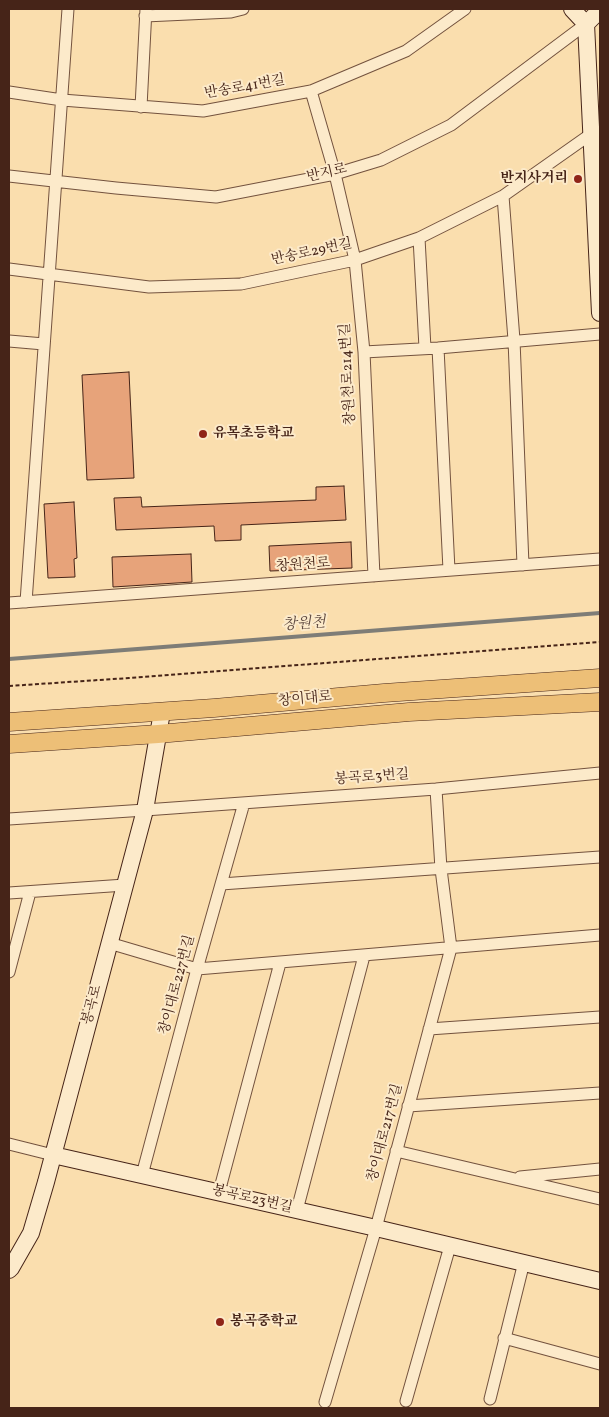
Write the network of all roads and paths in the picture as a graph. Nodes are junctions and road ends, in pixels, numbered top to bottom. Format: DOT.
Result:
graph roads {
  1 [pos="68,9"];
  2 [pos="243,9"];
  3 [pos="572,9"];
  4 [pos="600,10"];
  5 [pos="457,11"];
  6 [pos="146,13"];
  7 [pos="586,24"];
  8 [pos="311,91"];
  9 [pos="9,92"];
  10 [pos="62,100"];
  11 [pos="141,107"];
  12 [pos="591,134"];
  13 [pos="335,174"];
  14 [pos="9,176"];
  15 [pos="56,180"];
  16 [pos="503,196"];
  17 [pos="419,238"];
  18 [pos="355,260"];
  19 [pos="9,269"];
  20 [pos="49,274"];
  21 [pos="600,313"];
  22 [pos="600,334"];
  23 [pos="514,340"];
  24 [pos="9,341"];
  25 [pos="44,344"];
  26 [pos="426,348"];
  27 [pos="438,348"];
  28 [pos="364,352"];
  29 [pos="600,559"];
  30 [pos="523,564"];
  31 [pos="449,570"];
  32 [pos="374,576"];
  33 [pos="26,602"];
  34 [pos="9,603"];
  35 [pos="600,642"];
  36 [pos="600,678"];
  37 [pos="9,686"];
  38 [pos="600,702"];
  39 [pos="162,712"];
  40 [pos="9,722"];
  41 [pos="158,734"];
  42 [pos="9,744"];
  43 [pos="600,774"];
  44 [pos="436,789"];
  45 [pos="244,803"];
  46 [pos="145,810"];
  47 [pos="9,819"];
  48 [pos="600,857"];
  49 [pos="441,869"];
  50 [pos="221,884"];
  51 [pos="125,885"];
  52 [pos="30,892"];
  53 [pos="9,893"];
  54 [pos="600,935"];
  55 [pos="110,943"];
  56 [pos="451,948"];
  57 [pos="364,956"];
  58 [pos="280,963"];
  59 [pos="197,969"];
  60 [pos="9,972"];
  61 [pos="600,1017"];
  62 [pos="429,1029"];
  63 [pos="600,1093"];
  64 [pos="408,1106"];
  65 [pos="9,1144"];
  66 [pos="396,1151"];
  67 [pos="53,1156"];
  68 [pos="600,1169"];
  69 [pos="142,1175"];
  70 [pos="510,1178"];
  71 [pos="219,1192"];
  72 [pos="600,1199"];
  73 [pos="297,1210"];
  74 [pos="376,1228"];
  75 [pos="450,1246"];
  76 [pos="524,1262"];
  77 [pos="9,1270"];
  78 [pos="600,1281"];
  79 [pos="504,1338"];
  80 [pos="600,1364"];
  81 [pos="490,1398"];
  82 [pos="406,1401"];
  83 [pos="325,1402"];
  1 -- 10 [label="street"];
  2 -- 6 [label="street"];
  3 -- 7 [label="street"];
  4 -- 7 [label="street, 반지로"];
  5 -- 8 [label="street, 반송로41번길"];
  6 -- 11 [label="street"];
  7 -- 12 [label="street"];
  7 -- 13 [label="street, 반지로"];
  8 -- 11 [label="street, 반송로41번길"];
  8 -- 13 [label="street, 창원천로214번길"];
  9 -- 10 [label="street, 반송로41번길"];
  10 -- 11 [label="street, 반송로41번길"];
  10 -- 15 [label="street"];
  12 -- 16 [label="street, 반송로29번길"];
  12 -- 21 [label="street"];
  13 -- 15 [label="street, 반지로"];
  13 -- 18 [label="street, 창원천로214번길"];
  14 -- 15 [label="street, 반지로"];
  15 -- 20 [label="street"];
  16 -- 17 [label="street, 반송로29번길"];
  16 -- 23 [label="street"];
  17 -- 18 [label="street, 반송로29번길"];
  17 -- 26 [label="street"];
  18 -- 20 [label="street, 반송로29번길"];
  18 -- 28 [label="street, 창원천로214번길"];
  19 -- 20 [label="street, 반송로29번길"];
  20 -- 25 [label="street"];
  22 -- 23 [label="street"];
  23 -- 27 [label="street"];
  23 -- 30 [label="street"];
  24 -- 25 [label="street"];
  25 -- 33 [label="street"];
  26 -- 27 [label="street"];
  26 -- 28 [label="street"];
  27 -- 31 [label="street"];
  28 -- 32 [label="street, 창원천로214번길"];
  29 -- 30 [label="street, 창원천로"];
  30 -- 31 [label="street, 창원천로"];
  31 -- 32 [label="street, 창원천로"];
  32 -- 33 [label="street, 창원천로"];
  33 -- 34 [label="street, 창원천로"];
  35 -- 37 [label="path"];
  36 -- 39 [label="main road, 창이대로"];
  38 -- 41 [label="main road, 창이대로"];
  39 -- 40 [label="main road, 창이대로"];
  39 -- 41 [label="street, 봉곡로"];
  41 -- 42 [label="main road, 창이대로"];
  41 -- 46 [label="street, 봉곡로"];
  43 -- 44 [label="street, 봉곡로3번길"];
  44 -- 45 [label="street, 봉곡로3번길"];
  44 -- 49 [label="street, 창이대로217번길"];
  45 -- 46 [label="street, 봉곡로3번길"];
  45 -- 50 [label="street, 창이대로227번길"];
  46 -- 47 [label="street, 봉곡로3번길"];
  46 -- 51 [label="street, 봉곡로"];
  48 -- 49 [label="street"];
  49 -- 50 [label="street"];
  49 -- 56 [label="street, 창이대로217번길"];
  50 -- 59 [label="street, 창이대로227번길"];
  51 -- 52 [label="street"];
  51 -- 55 [label="street, 봉곡로"];
  52 -- 53 [label="street"];
  52 -- 60 [label="street"];
  54 -- 56 [label="street"];
  55 -- 59 [label="street"];
  55 -- 67 [label="street, 봉곡로"];
  56 -- 57 [label="street"];
  56 -- 62 [label="street, 창이대로217번길"];
  57 -- 58 [label="street"];
  57 -- 73 [label="street"];
  58 -- 59 [label="street"];
  58 -- 71 [label="street"];
  59 -- 69 [label="street, 창이대로227번길"];
  61 -- 62 [label="street"];
  62 -- 64 [label="street, 창이대로217번길"];
  63 -- 64 [label="street"];
  64 -- 66 [label="street, 창이대로217번길"];
  65 -- 67 [label="street"];
  66 -- 70 [label="street"];
  66 -- 74 [label="street, 창이대로217번길"];
  67 -- 69 [label="street, 봉곡로23번길"];
  67 -- 77 [label="street, 봉곡로"];
  68 -- 70 [label="street"];
  69 -- 71 [label="street, 봉곡로23번길"];
  70 -- 72 [label="street"];
  71 -- 73 [label="street, 봉곡로23번길"];
  73 -- 74 [label="street, 봉곡로23번길"];
  74 -- 75 [label="street, 봉곡로23번길"];
  74 -- 83 [label="street, 창이대로217번길"];
  75 -- 76 [label="street, 봉곡로23번길"];
  75 -- 82 [label="street"];
  76 -- 78 [label="street, 봉곡로23번길"];
  76 -- 79 [label="street"];
  79 -- 80 [label="street"];
  79 -- 81 [label="street"];
}
